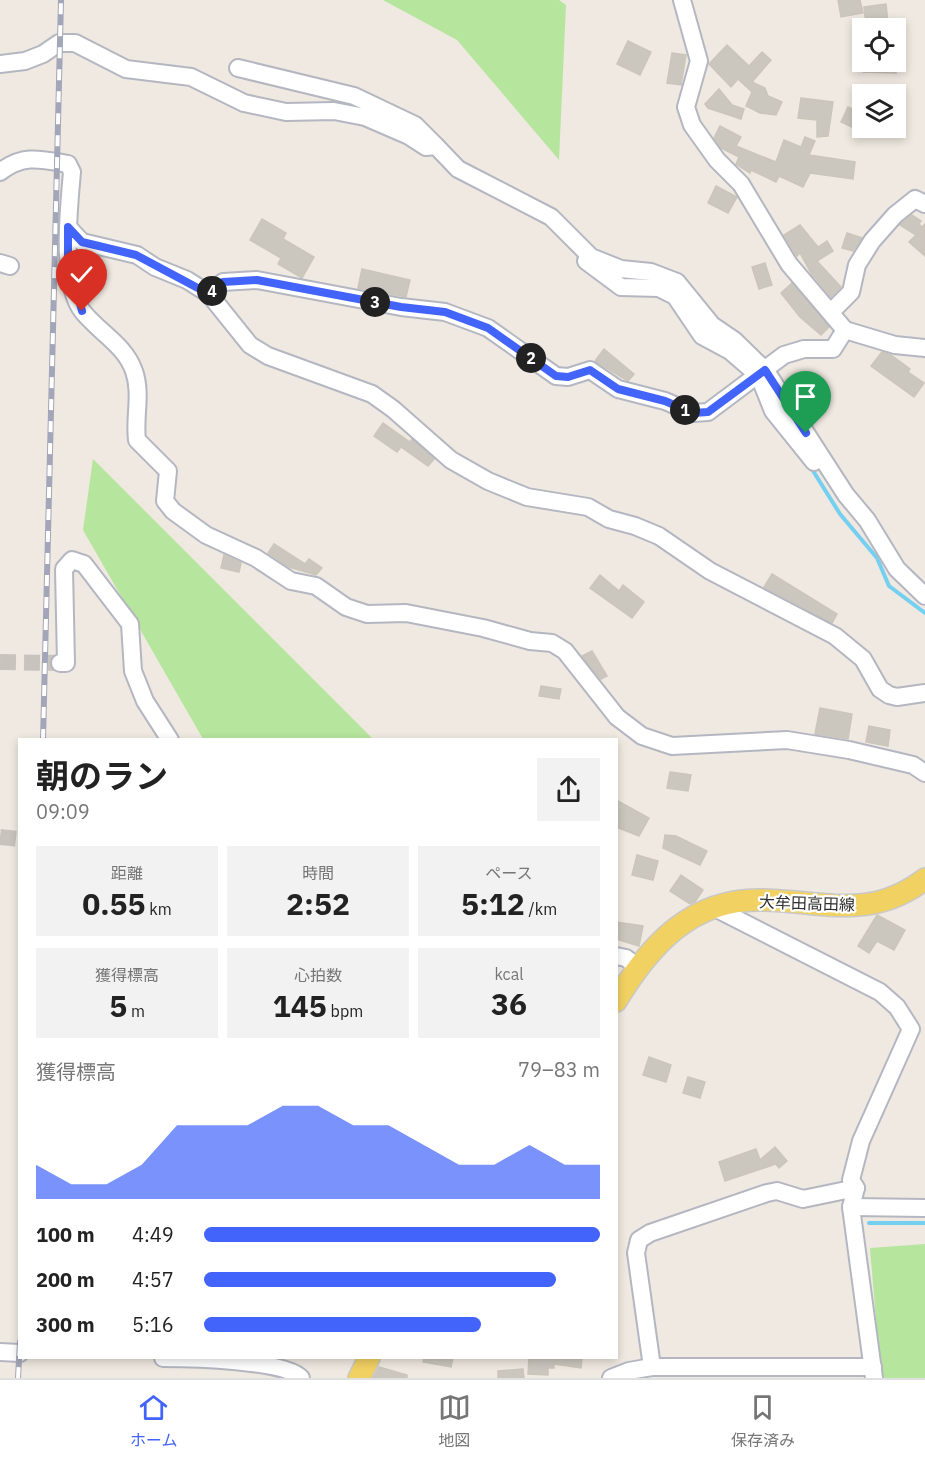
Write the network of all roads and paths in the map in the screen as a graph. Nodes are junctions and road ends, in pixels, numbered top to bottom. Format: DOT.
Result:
graph roads {
  1 [pos="682,0"];
  2 [pos="0,64"];
  3 [pos="238,68"];
  4 [pos="431,147"];
  5 [pos="0,172"];
  6 [pos="925,204"];
  7 [pos="68,227"];
  8 [pos="209,294"];
  9 [pos="831,312"];
  10 [pos="845,330"];
  11 [pos="925,348"];
  12 [pos="762,373"];
  13 [pos="925,596"];
  14 [pos="925,606"];
  15 [pos="60,663"];
  16 [pos="925,693"];
  17 [pos="169,738"];
  18 [pos="925,773"];
  19 [pos="925,879"];
  20 [pos="713,907"];
  21 [pos="618,956"];
  22 [pos="637,967"];
  23 [pos="618,997"];
  24 [pos="856,1188"];
  25 [pos="851,1207"];
  26 [pos="925,1208"];
  27 [pos="0,1352"];
  28 [pos="18,1353"];
  29 [pos="214,1359"];
  30 [pos="368,1359"];
  31 [pos="652,1367"];
  32 [pos="874,1373"];
  33 [pos="301,1378"];
  34 [pos="359,1378"];
  35 [pos="611,1378"];
  1 -- 9 [label="street"];
  2 -- 4 [label="street"];
  3 -- 4 [label="street"];
  4 -- 12 [label="street"];
  5 -- 7 [label="street"];
  6 -- 9 [label="street"];
  7 -- 8 [label="street"];
  7 -- 18 [label="street"];
  8 -- 12 [label="street"];
  8 -- 16 [label="street"];
  9 -- 10 [label="street"];
  10 -- 11 [label="street"];
  10 -- 12 [label="street"];
  12 -- 13 [label="street"];
  12 -- 14 [label="street"];
  15 -- 17 [label="street"];
  19 -- 20 [label="main road, 大牟田高田線"];
  20 -- 22 [label="main road, 大牟田高田線"];
  20 -- 24 [label="street"];
  21 -- 22 [label="street"];
  22 -- 23 [label="main road, 大牟田高田線"];
  24 -- 25 [label="street"];
  24 -- 31 [label="street"];
  25 -- 26 [label="street"];
  25 -- 32 [label="street"];
  27 -- 28 [label="street"];
  29 -- 33 [label="street"];
  30 -- 34 [label="main road"];
  31 -- 32 [label="street"];
  31 -- 35 [label="street"];
}
